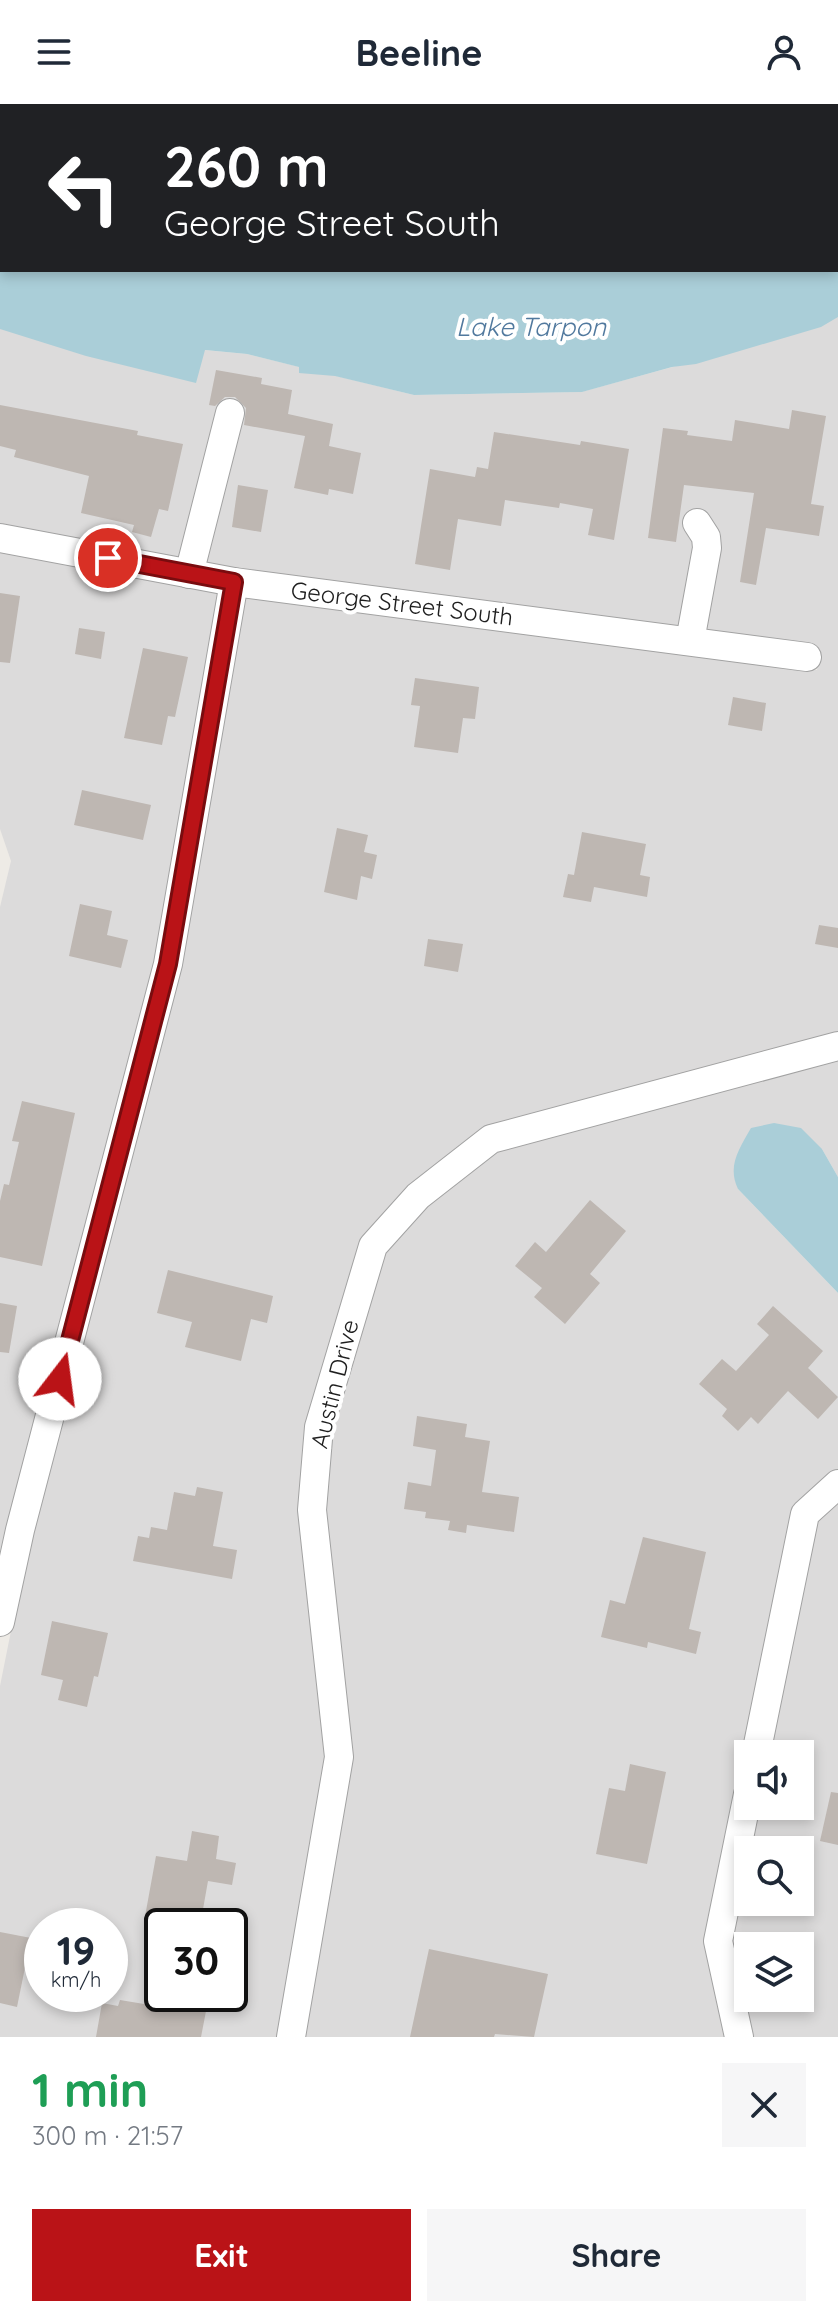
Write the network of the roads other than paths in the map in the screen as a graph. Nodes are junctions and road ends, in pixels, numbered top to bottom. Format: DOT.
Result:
graph roads {
  1 [pos="230,413"];
  2 [pos="697,523"];
  3 [pos="0,538"];
  4 [pos="189,574"];
  5 [pos="234,582"];
  6 [pos="690,641"];
  7 [pos="807,657"];
  8 [pos="838,1046"];
  9 [pos="838,1484"];
  10 [pos="0,1622"];
  11 [pos="759,1740"];
  12 [pos="743,1820"];
  13 [pos="291,2037"];
  14 [pos="739,2037"];
  1 -- 4 [label="street"];
  2 -- 6 [label="street"];
  3 -- 4 [label="street, George Street South"];
  4 -- 5 [label="street, George Street South"];
  5 -- 6 [label="street, George Street South"];
  5 -- 10 [label="street"];
  6 -- 7 [label="street, George Street South"];
  8 -- 13 [label="street, Austin Drive"];
  9 -- 11 [label="street"];
  12 -- 14 [label="street"];
}
